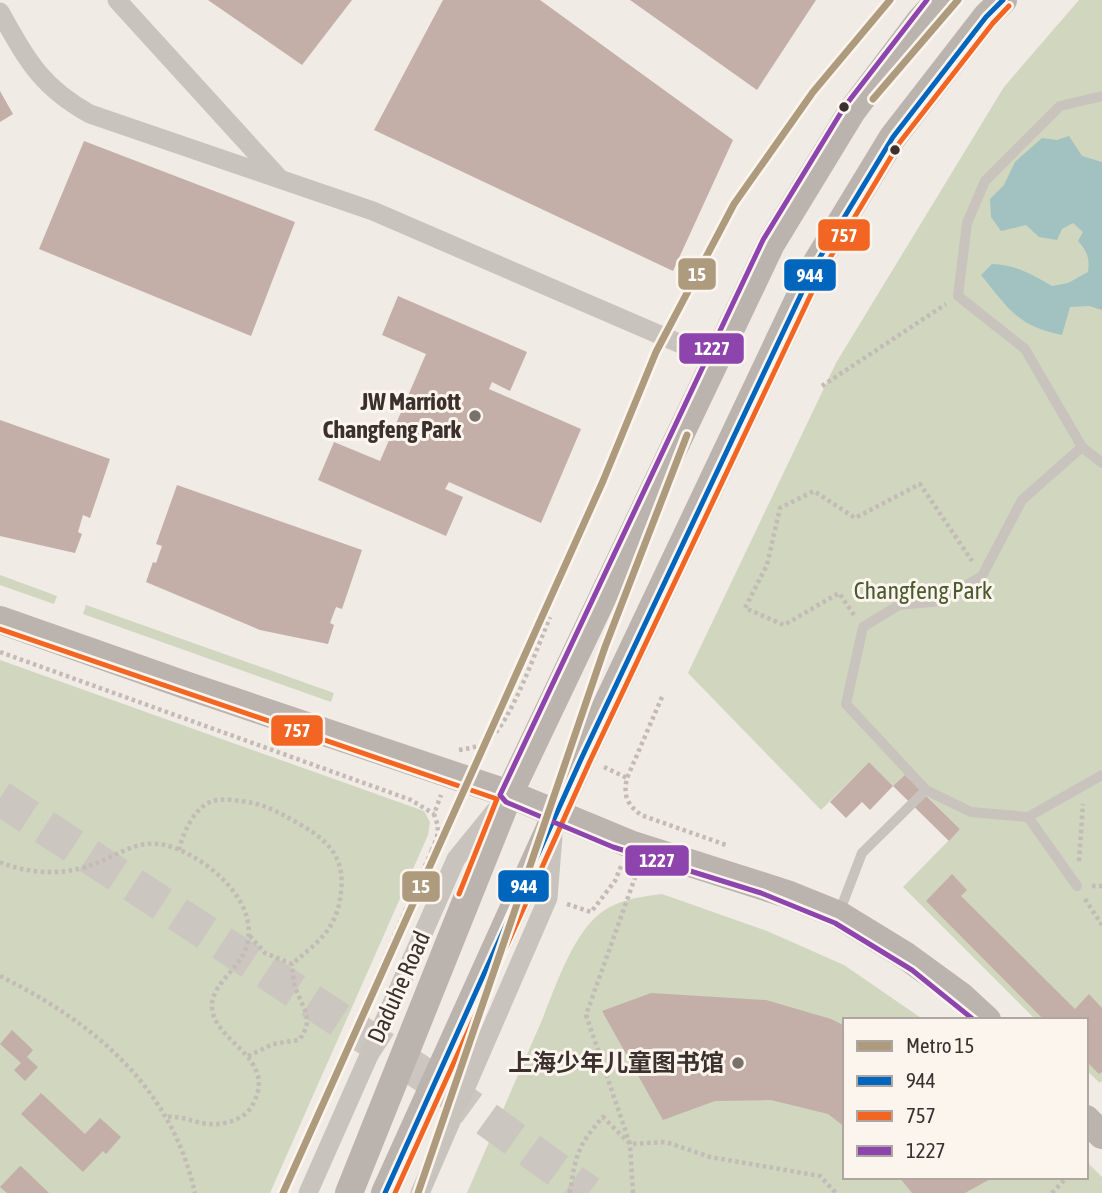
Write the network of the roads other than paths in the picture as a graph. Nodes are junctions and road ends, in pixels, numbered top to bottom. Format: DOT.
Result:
graph roads {
  1 [pos="117,0"];
  2 [pos="939,0"];
  3 [pos="1003,0"];
  4 [pos="0,12"];
  5 [pos="1102,96"];
  6 [pos="280,179"];
  7 [pos="718,360"];
  8 [pos="1082,447"];
  9 [pos="1102,463"];
  10 [pos="0,620"];
  11 [pos="1102,775"];
  12 [pos="926,790"];
  13 [pos="509,793"];
  14 [pos="555,814"];
  15 [pos="1028,817"];
  16 [pos="1077,886"];
  17 [pos="839,915"];
  18 [pos="985,1018"];
  19 [pos="1088,1121"];
  20 [pos="1102,1135"];
  21 [pos="349,1192"];
  22 [pos="308,1193"];
  23 [pos="384,1193"];
  24 [pos="420,1193"];
  1 -- 6 [label="street"];
  2 -- 7 [label="main road, Daduhe Road"];
  3 -- 14 [label="main road"];
  4 -- 6 [label="street"];
  5 -- 8 [label="lane"];
  6 -- 7 [label="street"];
  7 -- 13 [label="main road, Daduhe Road"];
  8 -- 9 [label="lane"];
  8 -- 12 [label="lane"];
  10 -- 13 [label="main road"];
  11 -- 15 [label="lane"];
  12 -- 15 [label="lane"];
  12 -- 17 [label="lane"];
  13 -- 14 [label="main road"];
  13 -- 21 [label="main road, Daduhe Road"];
  13 -- 22 [label="street, Daduhe Road"];
  14 -- 17 [label="main road"];
  14 -- 23 [label="main road"];
  14 -- 24 [label="street"];
  15 -- 16 [label="lane"];
  17 -- 18 [label="main road"];
  19 -- 20 [label="main road"];
}
